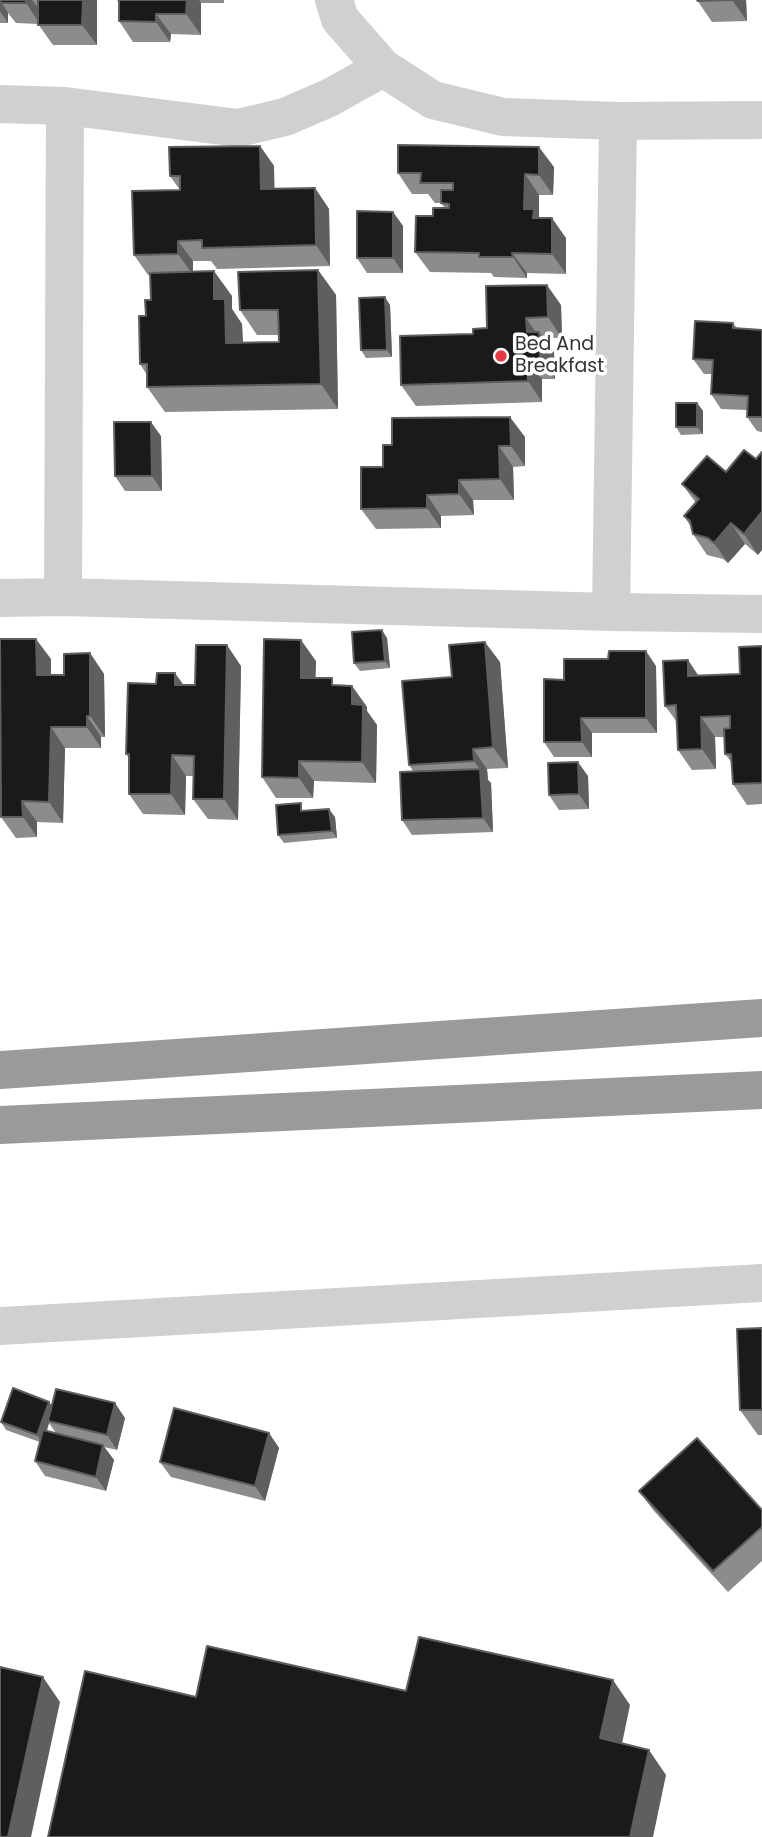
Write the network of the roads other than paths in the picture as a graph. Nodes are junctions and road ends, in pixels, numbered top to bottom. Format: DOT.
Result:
graph roads {
  1 [pos="334,0"];
  2 [pos="383,68"];
  3 [pos="0,104"];
  4 [pos="65,106"];
  5 [pos="762,120"];
  6 [pos="618,121"];
  7 [pos="62,597"];
  8 [pos="0,598"];
  9 [pos="611,612"];
  10 [pos="762,614"];
  11 [pos="762,1018"];
  12 [pos="0,1070"];
  13 [pos="762,1090"];
  14 [pos="0,1125"];
  15 [pos="762,1283"];
  16 [pos="0,1326"];
  1 -- 2 [label="street"];
  2 -- 4 [label="street"];
  2 -- 6 [label="street"];
  3 -- 4 [label="street"];
  4 -- 7 [label="street"];
  5 -- 6 [label="street"];
  6 -- 9 [label="street"];
  7 -- 8 [label="street"];
  7 -- 9 [label="street"];
  9 -- 10 [label="street"];
  11 -- 12 [label="highway"];
  13 -- 14 [label="highway"];
  15 -- 16 [label="street"];
}
